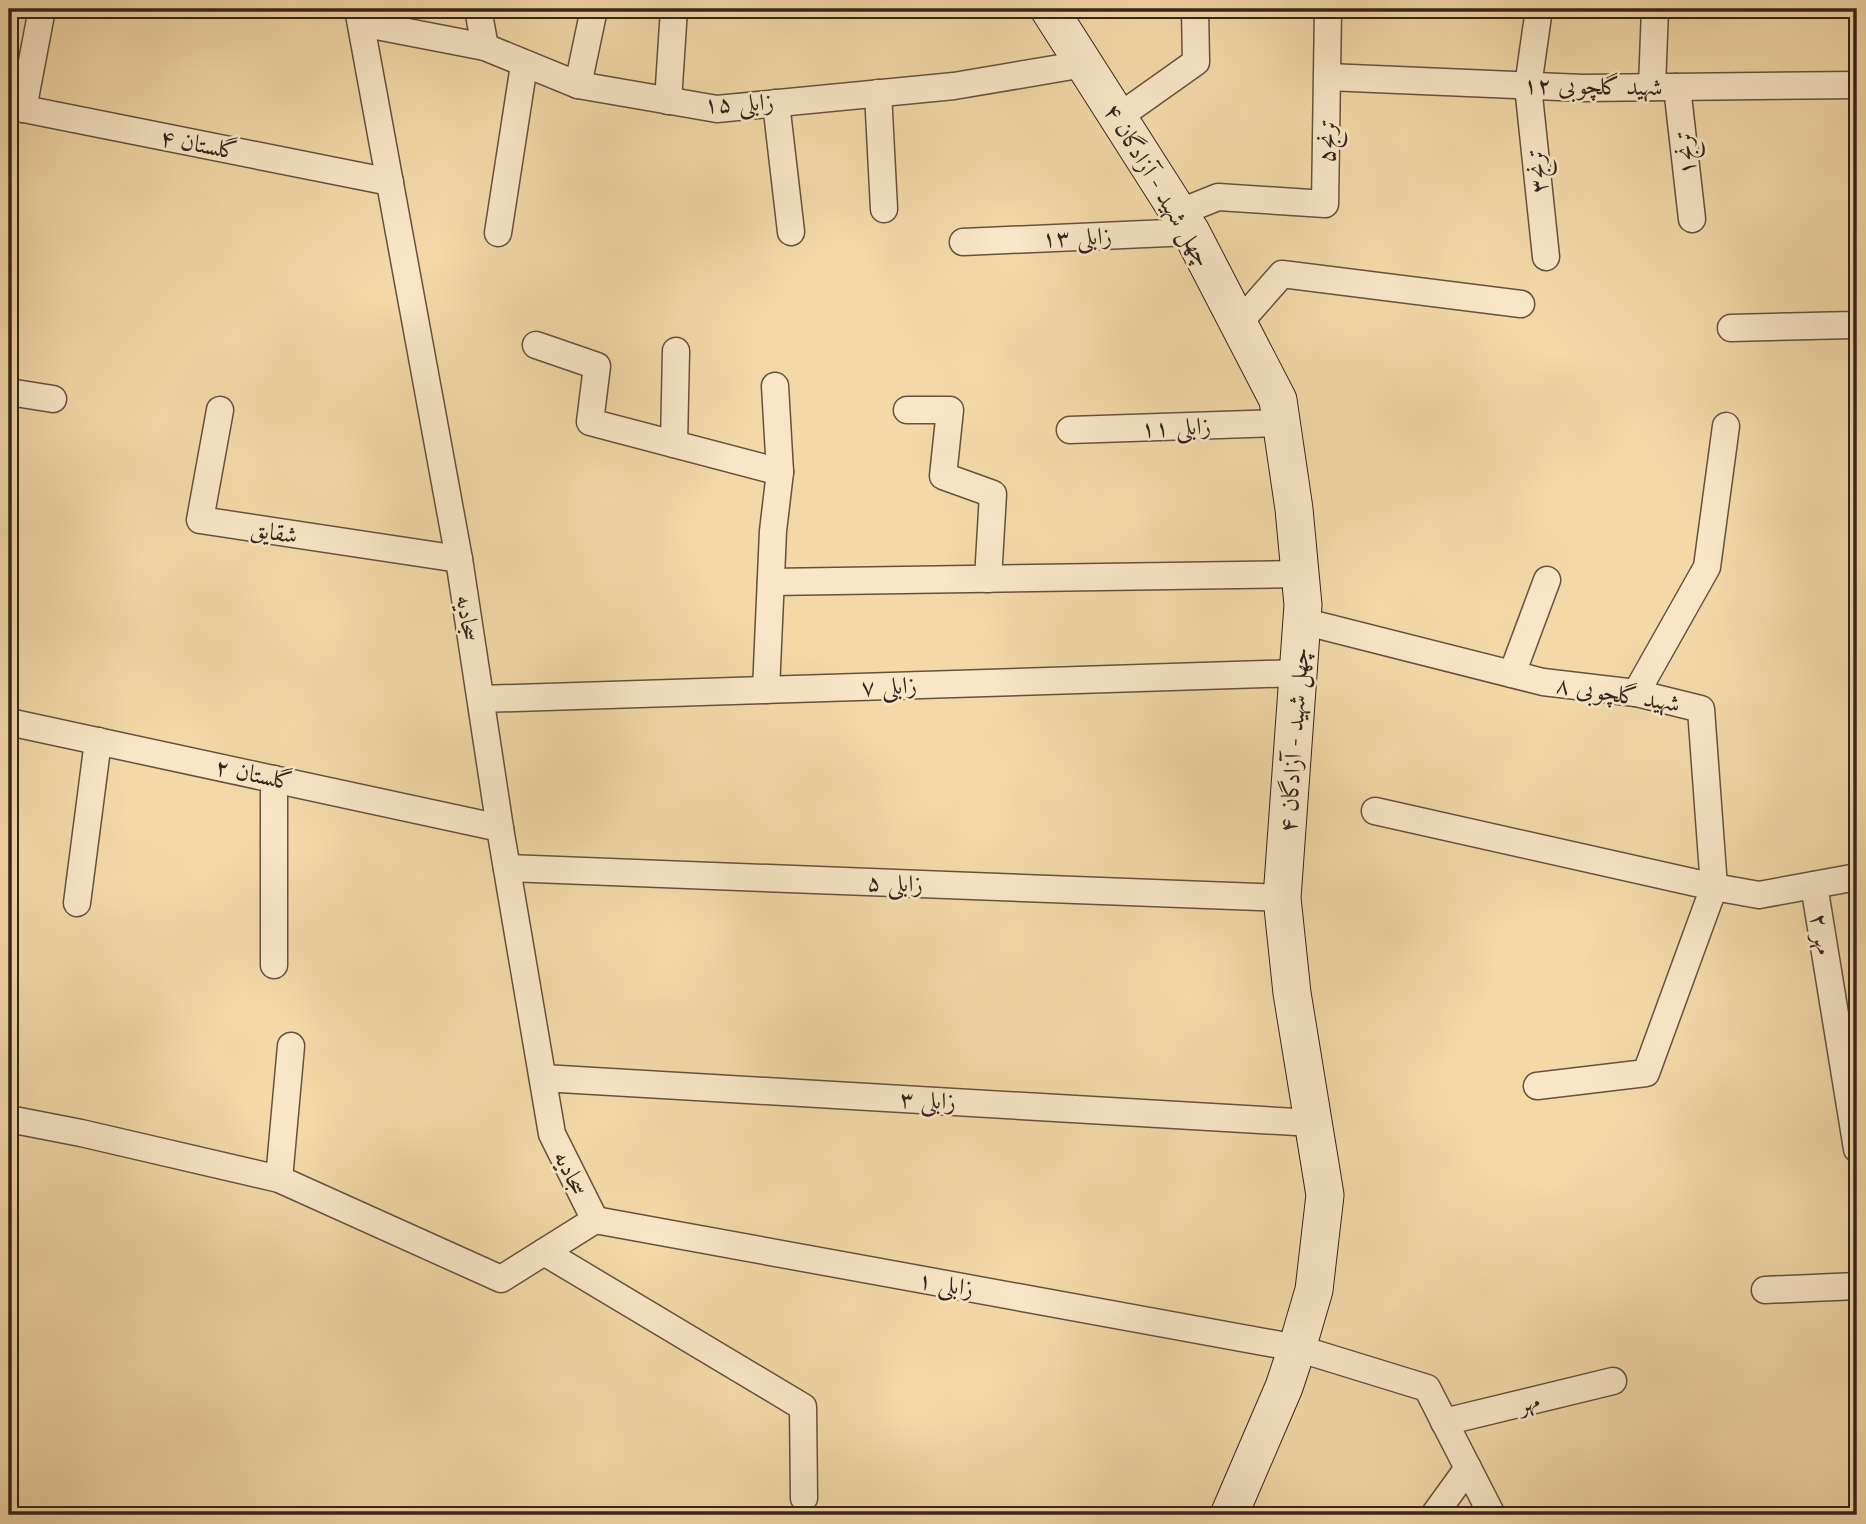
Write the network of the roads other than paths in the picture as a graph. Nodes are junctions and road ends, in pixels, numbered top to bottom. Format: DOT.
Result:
graph roads {
  1 [pos="42,9"];
  2 [pos="478,9"];
  3 [pos="594,9"];
  4 [pos="674,9"];
  5 [pos="1049,9"];
  6 [pos="1195,9"];
  7 [pos="1328,9"];
  8 [pos="1539,9"];
  9 [pos="1655,9"];
  10 [pos="359,16"];
  11 [pos="485,47"];
  12 [pos="1084,64"];
  13 [pos="524,65"];
  14 [pos="1328,77"];
  15 [pos="578,85"];
  16 [pos="1857,85"];
  17 [pos="1528,86"];
  18 [pos="1665,87"];
  19 [pos="877,93"];
  20 [pos="668,101"];
  21 [pos="776,103"];
  22 [pos="16,108"];
  23 [pos="1117,118"];
  24 [pos="390,182"];
  25 [pos="1325,204"];
  26 [pos="884,209"];
  27 [pos="1692,219"];
  28 [pos="1184,223"];
  29 [pos="791,232"];
  30 [pos="498,233"];
  31 [pos="963,242"];
  32 [pos="1546,257"];
  33 [pos="1521,304"];
  34 [pos="1857,323"];
  35 [pos="1238,324"];
  36 [pos="1731,328"];
  37 [pos="536,345"];
  38 [pos="677,351"];
  39 [pos="775,386"];
  40 [pos="9,392"];
  41 [pos="53,398"];
  42 [pos="220,410"];
  43 [pos="907,410"];
  44 [pos="1281,423"];
  45 [pos="1726,426"];
  46 [pos="1070,430"];
  47 [pos="674,444"];
  48 [pos="780,472"];
  49 [pos="459,559"];
  50 [pos="1300,574"];
  51 [pos="989,579"];
  52 [pos="1547,580"];
  53 [pos="771,582"];
  54 [pos="1302,621"];
  55 [pos="1298,673"];
  56 [pos="1513,674"];
  57 [pos="766,690"];
  58 [pos="1636,693"];
  59 [pos="481,699"];
  60 [pos="9,722"];
  61 [pos="98,741"];
  62 [pos="274,779"];
  63 [pos="1375,811"];
  64 [pos="500,828"];
  65 [pos="507,868"];
  66 [pos="1857,877"];
  67 [pos="1814,885"];
  68 [pos="1714,887"];
  69 [pos="1282,898"];
  70 [pos="77,903"];
  71 [pos="274,965"];
  72 [pos="291,1046"];
  73 [pos="543,1078"];
  74 [pos="1537,1086"];
  75 [pos="9,1119"];
  76 [pos="1313,1123"];
  77 [pos="1857,1149"];
  78 [pos="279,1179"];
  79 [pos="594,1220"];
  80 [pos="544,1252"];
  81 [pos="1857,1286"];
  82 [pos="1765,1290"];
  83 [pos="1297,1348"];
  84 [pos="1613,1381"];
  85 [pos="1444,1422"];
  86 [pos="1468,1468"];
  87 [pos="804,1498"];
  88 [pos="1229,1515"];
  89 [pos="1434,1515"];
  90 [pos="1492,1515"];
  1 -- 22 [label="street"];
  2 -- 11 [label="street"];
  3 -- 15 [label="street"];
  4 -- 20 [label="street"];
  5 -- 12 [label="street, چهل شهید - آزادگان ۴"];
  6 -- 23 [label="street"];
  7 -- 14 [label="street, ترنج۵"];
  8 -- 17 [label="street, ترنج۳"];
  9 -- 18 [label="street, ترنج۱"];
  10 -- 11 [label="street, زابلی ۱۵"];
  10 -- 24 [label="street, سجادیه"];
  11 -- 13 [label="street, زابلی ۱۵"];
  12 -- 19 [label="street, زابلی ۱۵"];
  12 -- 23 [label="street, چهل شهید - آزادگان ۴"];
  13 -- 15 [label="street, زابلی ۱۵"];
  13 -- 30 [label="street"];
  14 -- 17 [label="street, شهید گلچوبی ۱۲"];
  14 -- 25 [label="street, ترنج۵"];
  15 -- 20 [label="street, زابلی ۱۵"];
  16 -- 18 [label="street, شهید گلچوبی ۱۲"];
  17 -- 18 [label="street, شهید گلچوبی ۱۲"];
  17 -- 32 [label="street, ترنج۳"];
  18 -- 27 [label="street, ترنج۱"];
  19 -- 21 [label="street, زابلی ۱۵"];
  19 -- 26 [label="street"];
  20 -- 21 [label="street, زابلی ۱۵"];
  21 -- 29 [label="street"];
  22 -- 24 [label="street, گلستان ۴"];
  23 -- 28 [label="street, چهل شهید - آزادگان ۴"];
  24 -- 49 [label="street, سجادیه"];
  25 -- 28 [label="street, زابلی ۱۳"];
  28 -- 31 [label="street, زابلی ۱۳"];
  28 -- 35 [label="street, چهل شهید - آزادگان ۴"];
  33 -- 35 [label="street"];
  34 -- 36 [label="street"];
  35 -- 44 [label="street, چهل شهید - آزادگان ۴"];
  37 -- 47 [label="street"];
  38 -- 47 [label="street"];
  39 -- 48 [label="street"];
  40 -- 41 [label="street"];
  42 -- 49 [label="street, شقایق"];
  43 -- 51 [label="street"];
  44 -- 46 [label="street, زابلی ۱۱"];
  44 -- 50 [label="street, چهل شهید - آزادگان ۴"];
  45 -- 58 [label="street"];
  47 -- 48 [label="street"];
  48 -- 53 [label="street"];
  49 -- 59 [label="street, سجادیه"];
  50 -- 51 [label="street"];
  50 -- 54 [label="street, چهل شهید - آزادگان ۴"];
  51 -- 53 [label="street"];
  52 -- 56 [label="street"];
  53 -- 57 [label="street"];
  54 -- 55 [label="street, چهل شهید - آزادگان ۴"];
  54 -- 56 [label="street, شهید گلچوبی ۸"];
  55 -- 57 [label="street, زابلی ۷"];
  55 -- 69 [label="street, چهل شهید - آزادگان ۴"];
  56 -- 58 [label="street, شهید گلچوبی ۸"];
  57 -- 59 [label="street, زابلی ۷"];
  58 -- 68 [label="street, شهید گلچوبی ۸"];
  59 -- 64 [label="street, سجادیه"];
  60 -- 61 [label="street, گلستان ۲"];
  61 -- 62 [label="street, گلستان ۲"];
  61 -- 70 [label="street"];
  62 -- 64 [label="street, گلستان ۲"];
  62 -- 71 [label="street"];
  63 -- 68 [label="street"];
  64 -- 65 [label="street, سجادیه"];
  65 -- 69 [label="street, زابلی ۵"];
  65 -- 73 [label="street, سجادیه"];
  66 -- 67 [label="street"];
  67 -- 68 [label="street"];
  67 -- 77 [label="street, مهر ۲"];
  68 -- 74 [label="street"];
  69 -- 76 [label="street, چهل شهید - آزادگان ۴"];
  72 -- 78 [label="street"];
  73 -- 76 [label="street, زابلی ۳"];
  73 -- 79 [label="street, سجادیه"];
  75 -- 78 [label="street"];
  76 -- 83 [label="street, چهل شهید - آزادگان ۴"];
  78 -- 80 [label="street"];
  79 -- 80 [label="street"];
  79 -- 83 [label="street, زابلی ۱"];
  80 -- 87 [label="street"];
  81 -- 82 [label="street"];
  83 -- 85 [label="street, زابلی ۱"];
  83 -- 88 [label="street, چهل شهید - آزادگان ۴"];
  84 -- 85 [label="street, مهر"];
  85 -- 86 [label="street, زابلی ۱"];
  86 -- 89 [label="street"];
  86 -- 90 [label="street"];
}
